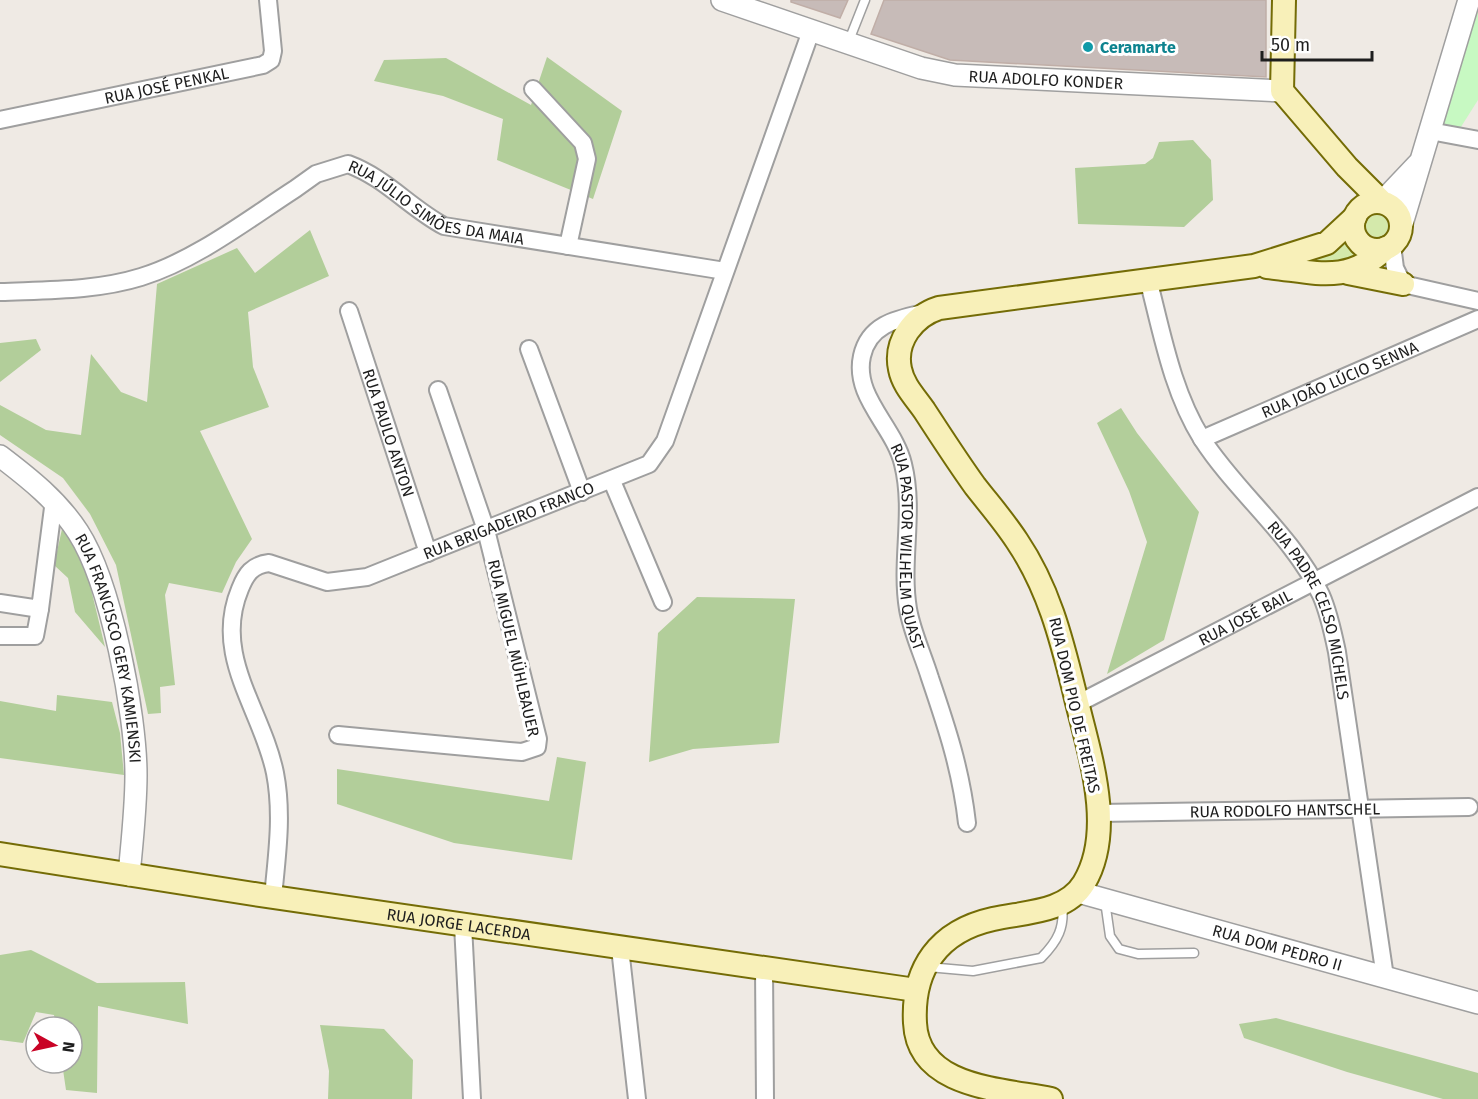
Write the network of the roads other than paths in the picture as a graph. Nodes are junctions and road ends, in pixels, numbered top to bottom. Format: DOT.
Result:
graph roads {
  1 [pos="268,0"];
  2 [pos="722,0"];
  3 [pos="865,0"];
  4 [pos="1284,0"];
  5 [pos="1469,0"];
  6 [pos="811,31"];
  7 [pos="848,44"];
  8 [pos="534,89"];
  9 [pos="1282,91"];
  10 [pos="0,120"];
  11 [pos="1430,131"];
  12 [pos="1478,140"];
  13 [pos="1420,161"];
  14 [pos="1347,167"];
  15 [pos="1382,202"];
  16 [pos="1357,213"];
  17 [pos="1393,240"];
  18 [pos="568,246"];
  19 [pos="1254,266"];
  20 [pos="725,271"];
  21 [pos="1348,273"];
  22 [pos="1148,279"];
  23 [pos="1403,284"];
  24 [pos="0,292"];
  25 [pos="1458,298"];
  26 [pos="1478,301"];
  27 [pos="349,310"];
  28 [pos="925,313"];
  29 [pos="1478,319"];
  30 [pos="1451,331"];
  31 [pos="529,349"];
  32 [pos="438,390"];
  33 [pos="1203,439"];
  34 [pos="0,456"];
  35 [pos="612,481"];
  36 [pos="582,492"];
  37 [pos="1478,498"];
  38 [pos="54,500"];
  39 [pos="486,530"];
  40 [pos="428,553"];
  41 [pos="1313,581"];
  42 [pos="663,602"];
  43 [pos="0,603"];
  44 [pos="40,609"];
  45 [pos="0,636"];
  46 [pos="1077,704"];
  47 [pos="338,735"];
  48 [pos="1469,807"];
  49 [pos="1360,810"];
  50 [pos="1100,813"];
  51 [pos="967,823"];
  52 [pos="0,854"];
  53 [pos="129,875"];
  54 [pos="273,897"];
  55 [pos="1070,898"];
  56 [pos="1105,900"];
  57 [pos="463,925"];
  58 [pos="621,948"];
  59 [pos="1194,953"];
  60 [pos="923,966"];
  61 [pos="764,968"];
  62 [pos="1385,977"];
  63 [pos="916,990"];
  64 [pos="1478,1003"];
  65 [pos="472,1099"];
  66 [pos="637,1099"];
  67 [pos="765,1099"];
  68 [pos="1050,1099"];
  1 -- 10 [label="street, RUA JOSÉ PENKAL"];
  2 -- 6 [label="street, RUA ADOLFO KONDER"];
  3 -- 7 [label="lane"];
  4 -- 9 [label="main road"];
  5 -- 11 [label="street"];
  6 -- 7 [label="street, RUA ADOLFO KONDER"];
  6 -- 20 [label="street, RUA BRIGADEIRO FRANCO"];
  7 -- 9 [label="street, RUA ADOLFO KONDER"];
  8 -- 18 [label="street"];
  9 -- 14 [label="main road"];
  11 -- 12 [label="street"];
  11 -- 13 [label="street"];
  13 -- 15 [label="street"];
  13 -- 17 [label="street"];
  14 -- 15 [label="main road"];
  14 -- 16 [label="main road"];
  15 -- 16 [label="main road"];
  15 -- 17 [label="main road"];
  16 -- 17 [label="main road"];
  16 -- 19 [label="main road"];
  17 -- 21 [label="main road"];
  17 -- 23 [label="street"];
  18 -- 20 [label="street, RUA JÚLIO SIMÕES DA MAIA"];
  18 -- 24 [label="street, RUA JÚLIO SIMÕES DA MAIA"];
  19 -- 21 [label="main road"];
  19 -- 22 [label="main road"];
  20 -- 35 [label="street, RUA BRIGADEIRO FRANCO"];
  21 -- 23 [label="main road"];
  22 -- 28 [label="main road"];
  22 -- 33 [label="street, RUA PADRE CELSO MICHELS"];
  23 -- 25 [label="street"];
  25 -- 26 [label="street"];
  25 -- 30 [label="street"];
  27 -- 40 [label="street, RUA PAULO ANTON"];
  28 -- 46 [label="main road, RUA DOM PIO DE FREITAS"];
  28 -- 51 [label="street, RUA PASTOR WILHELM QUAST"];
  29 -- 30 [label="street, RUA JOÃO LÚCIO SENNA"];
  30 -- 33 [label="street, RUA JOÃO LÚCIO SENNA"];
  31 -- 36 [label="street"];
  32 -- 39 [label="street"];
  33 -- 41 [label="street, RUA PADRE CELSO MICHELS"];
  34 -- 38 [label="street, RUA FRANCISCO GERY KAMIENSKI"];
  35 -- 36 [label="street, RUA BRIGADEIRO FRANCO"];
  35 -- 42 [label="street"];
  36 -- 39 [label="street, RUA BRIGADEIRO FRANCO"];
  37 -- 41 [label="street, RUA JOSÉ BAIL"];
  38 -- 44 [label="street"];
  38 -- 53 [label="street, RUA FRANCISCO GERY KAMIENSKI"];
  39 -- 40 [label="street, RUA BRIGADEIRO FRANCO"];
  39 -- 47 [label="street, RUA MIGUEL MÜHLBAUER"];
  40 -- 54 [label="street, RUA BRIGADEIRO FRANCO"];
  41 -- 46 [label="street, RUA JOSÉ BAIL"];
  41 -- 49 [label="street, RUA PADRE CELSO MICHELS"];
  43 -- 44 [label="street"];
  44 -- 45 [label="street"];
  46 -- 50 [label="main road, RUA DOM PIO DE FREITAS"];
  48 -- 49 [label="street, RUA RODOLFO HANTSCHEL"];
  49 -- 50 [label="street, RUA RODOLFO HANTSCHEL"];
  49 -- 62 [label="street, RUA PADRE CELSO MICHELS"];
  50 -- 55 [label="main road, RUA DOM PIO DE FREITAS"];
  52 -- 53 [label="main road, RUA JORGE LACERDA"];
  53 -- 54 [label="main road, RUA JORGE LACERDA"];
  54 -- 57 [label="main road, RUA JORGE LACERDA"];
  55 -- 56 [label="street, RUA DOM PEDRO II"];
  55 -- 60 [label="main road"];
  55 -- 60 [label="lane"];
  56 -- 59 [label="lane"];
  56 -- 62 [label="street, RUA DOM PEDRO II"];
  57 -- 58 [label="main road, RUA JORGE LACERDA"];
  57 -- 65 [label="street"];
  58 -- 61 [label="main road, RUA JORGE LACERDA"];
  58 -- 66 [label="street"];
  60 -- 63 [label="main road"];
  61 -- 63 [label="main road, RUA JORGE LACERDA"];
  61 -- 67 [label="street"];
  62 -- 64 [label="street, RUA DOM PEDRO II"];
  63 -- 68 [label="main road"];
}
